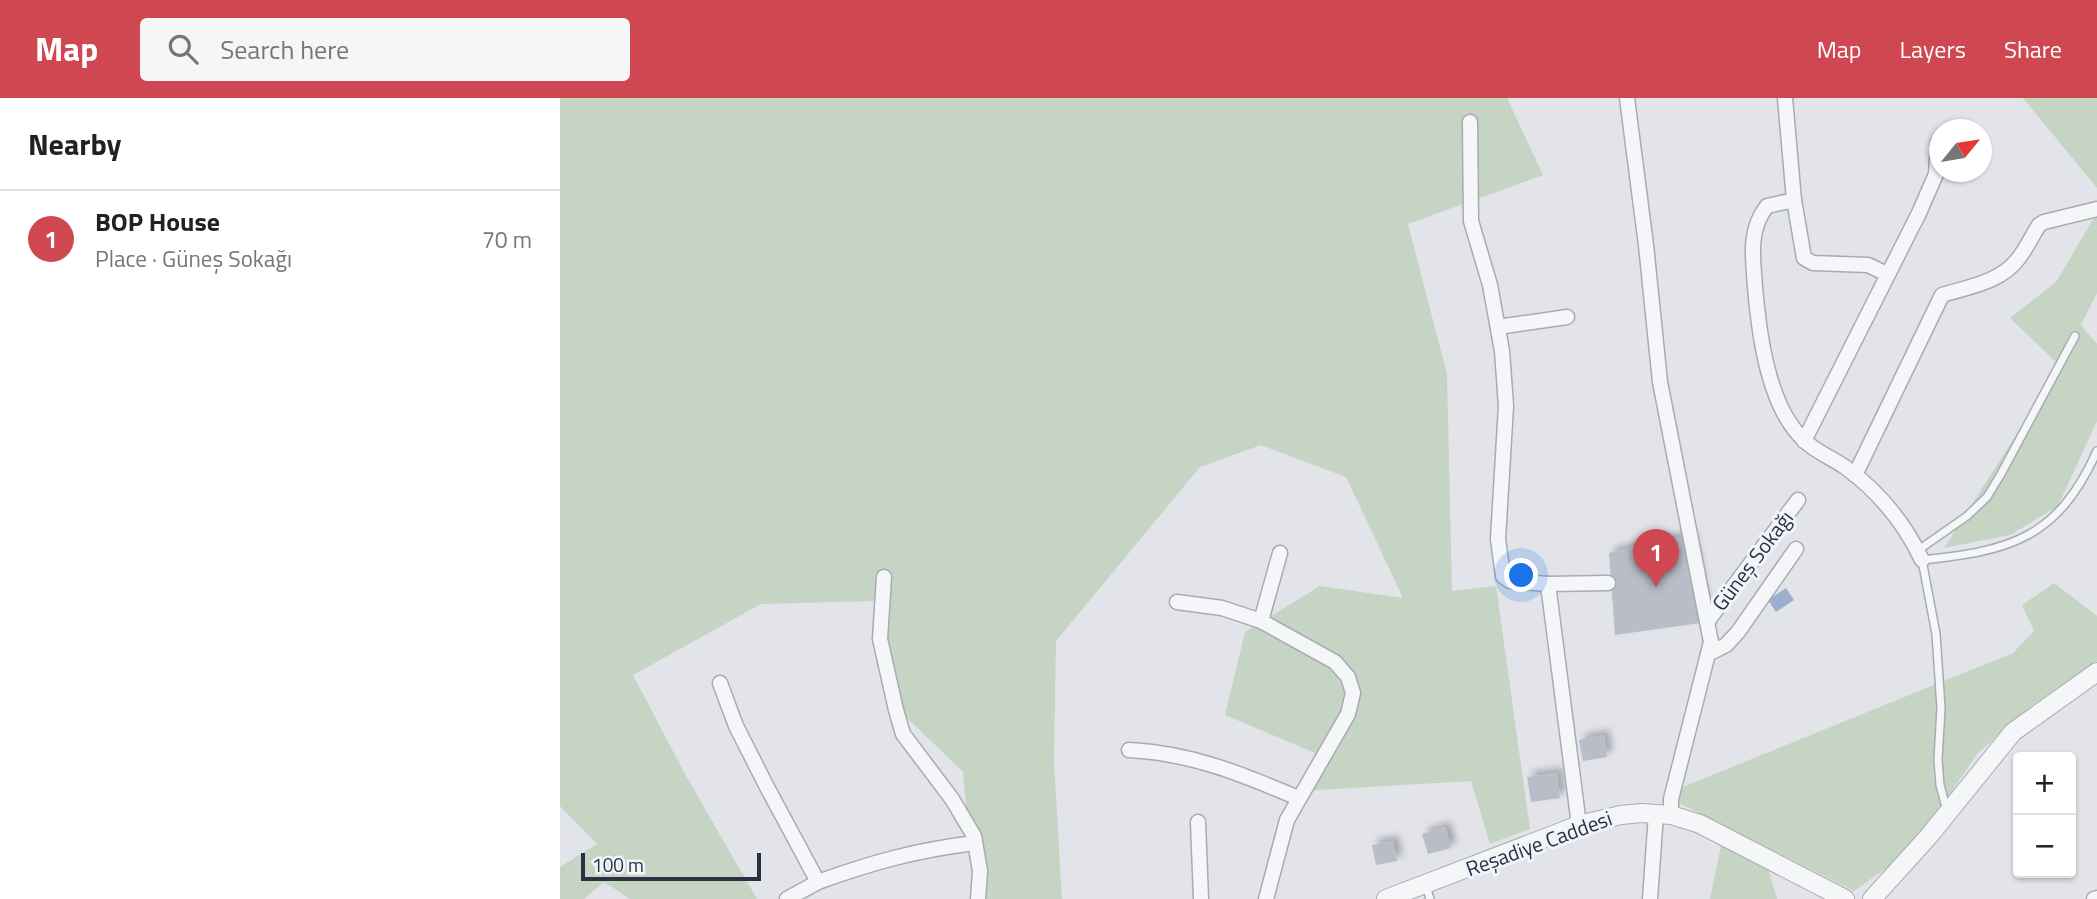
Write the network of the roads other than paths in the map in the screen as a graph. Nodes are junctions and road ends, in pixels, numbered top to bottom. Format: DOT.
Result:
graph roads {
  1 [pos="1627,98"];
  2 [pos="1785,98"];
  3 [pos="1470,122"];
  4 [pos="1933,182"];
  5 [pos="1794,200"];
  6 [pos="2097,209"];
  7 [pos="1887,274"];
  8 [pos="1567,317"];
  9 [pos="1498,327"];
  10 [pos="2076,336"];
  11 [pos="1804,441"];
  12 [pos="2097,451"];
  13 [pos="1855,475"];
  14 [pos="1798,500"];
  15 [pos="1796,549"];
  16 [pos="1280,553"];
  17 [pos="1919,556"];
  18 [pos="884,577"];
  19 [pos="1608,583"];
  20 [pos="1548,584"];
  21 [pos="1177,602"];
  22 [pos="1261,621"];
  23 [pos="1707,622"];
  24 [pos="1708,654"];
  25 [pos="2097,672"];
  26 [pos="720,683"];
  27 [pos="1129,750"];
  28 [pos="1298,798"];
  29 [pos="1947,813"];
  30 [pos="1663,815"];
  31 [pos="1198,822"];
  32 [pos="1579,825"];
  33 [pos="975,843"];
  34 [pos="818,882"];
  35 [pos="1428,892"];
  36 [pos="787,899"];
  37 [pos="978,899"];
  38 [pos="1201,899"];
  39 [pos="1266,899"];
  40 [pos="1386,899"];
  41 [pos="1650,899"];
  42 [pos="1845,899"];
  43 [pos="1872,899"];
  1 -- 23 [label="street"];
  2 -- 5 [label="street"];
  3 -- 9 [label="street"];
  4 -- 7 [label="street"];
  5 -- 7 [label="street"];
  5 -- 11 [label="street"];
  6 -- 13 [label="street"];
  7 -- 11 [label="street"];
  8 -- 9 [label="street"];
  9 -- 20 [label="street"];
  10 -- 17 [label="lane"];
  11 -- 13 [label="street"];
  12 -- 17 [label="lane"];
  13 -- 17 [label="street"];
  14 -- 23 [label="street, Güneş Sokağı"];
  15 -- 24 [label="street, Güneş Sokağı"];
  16 -- 22 [label="street"];
  17 -- 29 [label="lane"];
  18 -- 33 [label="street"];
  19 -- 20 [label="street"];
  20 -- 32 [label="street"];
  21 -- 22 [label="street"];
  22 -- 28 [label="street"];
  23 -- 24 [label="street"];
  24 -- 30 [label="street"];
  25 -- 29 [label="street"];
  26 -- 34 [label="street"];
  27 -- 28 [label="street"];
  28 -- 39 [label="street"];
  29 -- 43 [label="street"];
  30 -- 32 [label="street, Reşadiye Caddesi"];
  30 -- 41 [label="street"];
  30 -- 42 [label="street, Reşadiye Caddesi"];
  31 -- 38 [label="street"];
  32 -- 35 [label="street, Reşadiye Caddesi"];
  33 -- 34 [label="street"];
  33 -- 37 [label="street"];
  34 -- 36 [label="street"];
  35 -- 40 [label="street, Reşadiye Caddesi"];
}
